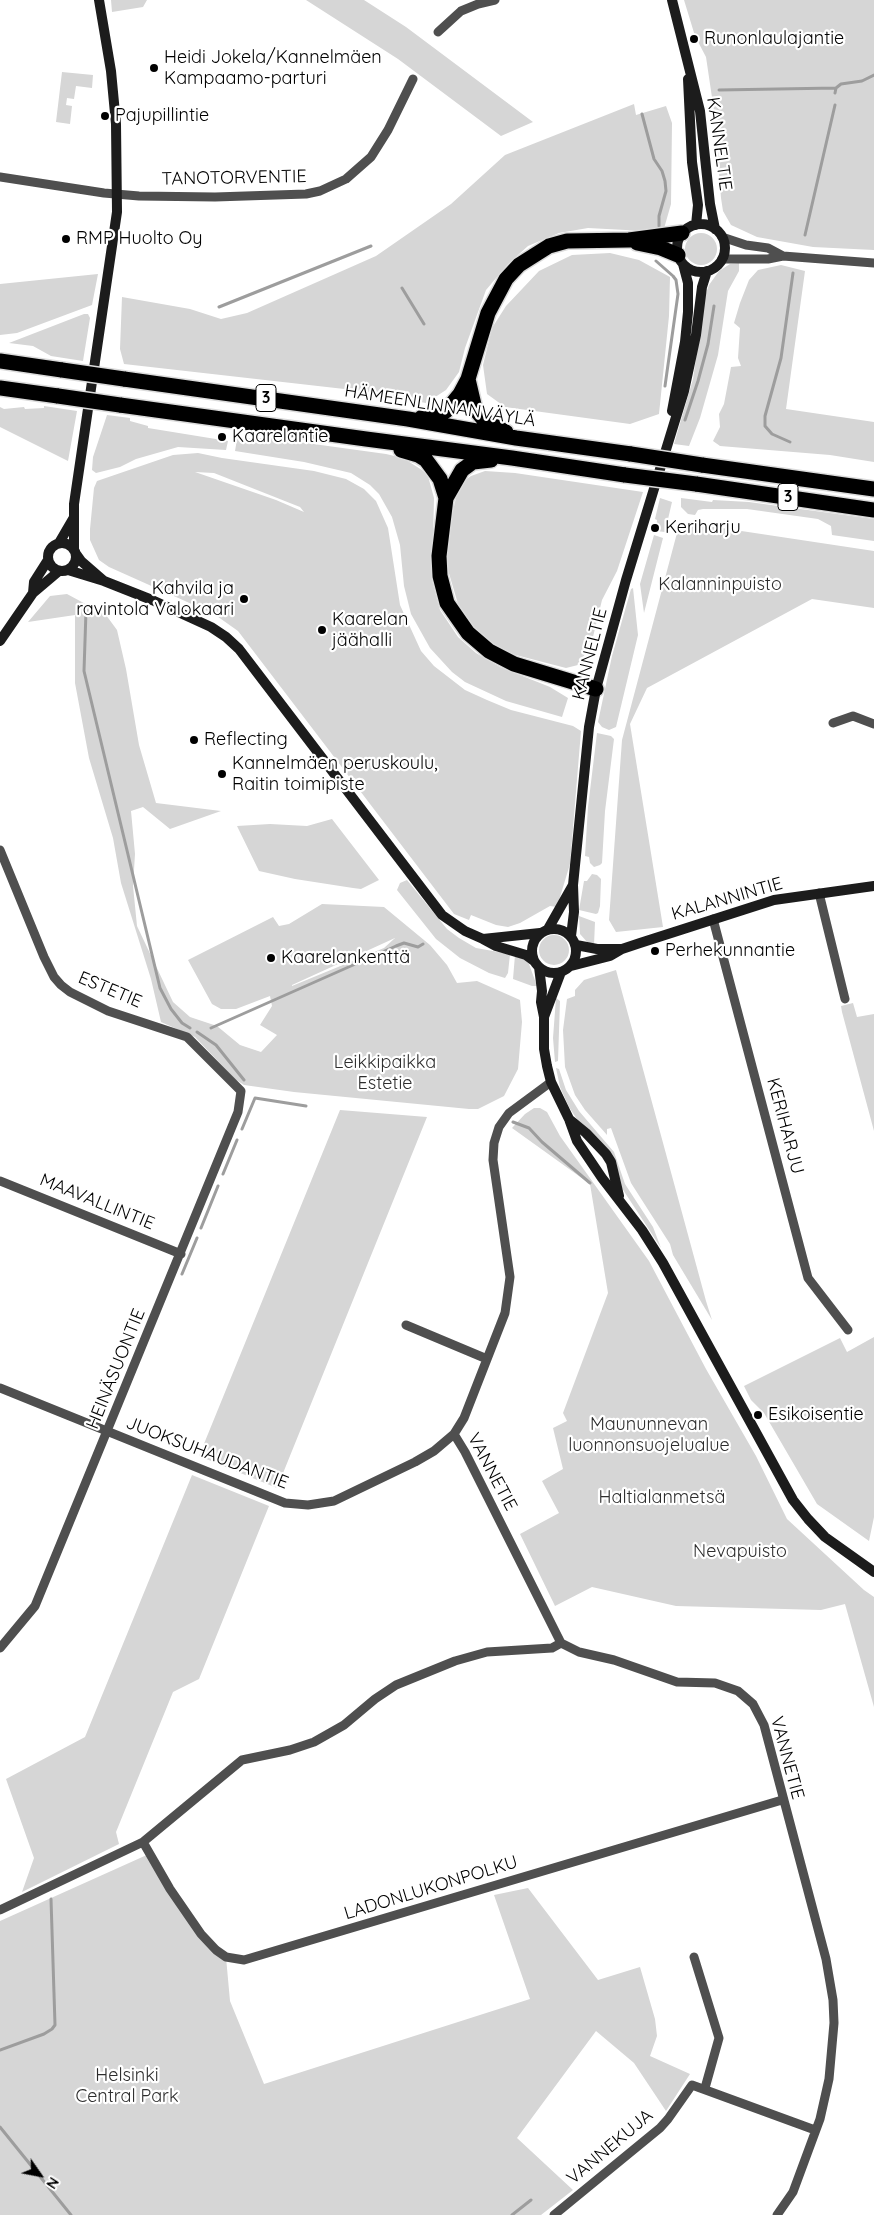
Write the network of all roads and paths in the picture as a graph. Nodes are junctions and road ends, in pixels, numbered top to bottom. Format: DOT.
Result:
graph roads {
  1 [pos="99,0"];
  2 [pos="495,0"];
  3 [pos="672,0"];
  4 [pos="438,32"];
  5 [pos="687,64"];
  6 [pos="413,79"];
  7 [pos="0,177"];
  8 [pos="118,195"];
  9 [pos="696,225"];
  10 [pos="715,229"];
  11 [pos="682,233"];
  12 [pos="722,238"];
  13 [pos="629,240"];
  14 [pos="783,256"];
  15 [pos="681,259"];
  16 [pos="722,259"];
  17 [pos="874,263"];
  18 [pos="707,271"];
  19 [pos="0,361"];
  20 [pos="468,379"];
  21 [pos="0,388"];
  22 [pos="408,419"];
  23 [pos="669,436"];
  24 [pos="516,438"];
  25 [pos="366,440"];
  26 [pos="512,458"];
  27 [pos="874,489"];
  28 [pos="446,498"];
  29 [pos="874,510"];
  30 [pos="73,519"];
  31 [pos="59,543"];
  32 [pos="75,551"];
  33 [pos="48,560"];
  34 [pos="64,570"];
  35 [pos="104,580"];
  36 [pos="33,593"];
  37 [pos="0,640"];
  38 [pos="596,689"];
  39 [pos="833,723"];
  40 [pos="874,724"];
  41 [pos="0,850"];
  42 [pos="573,885"];
  43 [pos="874,886"];
  44 [pos="820,893"];
  45 [pos="713,919"];
  46 [pos="544,931"];
  47 [pos="483,938"];
  48 [pos="573,940"];
  49 [pos="622,949"];
  50 [pos="536,964"];
  51 [pos="571,966"];
  52 [pos="561,972"];
  53 [pos="845,999"];
  54 [pos="544,1018"];
  55 [pos="551,1082"];
  56 [pos="240,1091"];
  57 [pos="569,1119"];
  58 [pos="0,1181"];
  59 [pos="619,1200"];
  60 [pos="181,1254"];
  61 [pos="406,1325"];
  62 [pos="848,1330"];
  63 [pos="488,1359"];
  64 [pos="0,1388"];
  65 [pos="108,1431"];
  66 [pos="454,1434"];
  67 [pos="874,1572"];
  68 [pos="561,1643"];
  69 [pos="0,1648"];
  70 [pos="782,1800"];
  71 [pos="143,1842"];
  72 [pos="0,1910"];
  73 [pos="694,1956"];
  74 [pos="705,2088"];
  75 [pos="815,2130"];
  76 [pos="554,2215"];
  77 [pos="777,2215"];
  1 -- 8 [label="main road"];
  2 -- 4 [label="street"];
  3 -- 5 [label="main road, KANNELTIE"];
  5 -- 9 [label="main road, KANNELTIE"];
  5 -- 10 [label="main road, KANNELTIE"];
  6 -- 8 [label="street, TANOTORVENTIE"];
  7 -- 8 [label="street, TANOTORVENTIE"];
  8 -- 30 [label="main road"];
  9 -- 10 [label="main road"];
  9 -- 11 [label="main road"];
  10 -- 12 [label="main road"];
  11 -- 13 [label="highway"];
  11 -- 15 [label="main road"];
  12 -- 14 [label="street"];
  12 -- 16 [label="main road"];
  13 -- 15 [label="highway"];
  13 -- 20 [label="highway"];
  14 -- 16 [label="street"];
  14 -- 17 [label="street"];
  15 -- 18 [label="main road"];
  15 -- 23 [label="main road, KANNELTIE"];
  16 -- 18 [label="main road"];
  18 -- 23 [label="main road, KANNELTIE"];
  19 -- 22 [label="highway, HÄMEENLINNANVÄYLÄ / 3, bridge"];
  20 -- 22 [label="highway"];
  20 -- 24 [label="highway"];
  21 -- 25 [label="highway, 3, bridge"];
  22 -- 24 [label="highway, HÄMEENLINNANVÄYLÄ / 3"];
  23 -- 38 [label="main road, KANNELTIE"];
  24 -- 27 [label="highway, HÄMEENLINNANVÄYLÄ / 3, bridge"];
  25 -- 26 [label="highway, 3"];
  25 -- 28 [label="highway"];
  26 -- 28 [label="highway"];
  26 -- 29 [label="highway, 3, bridge"];
  28 -- 38 [label="highway"];
  30 -- 31 [label="main road"];
  30 -- 32 [label="main road"];
  31 -- 32 [label="main road"];
  31 -- 33 [label="main road"];
  32 -- 34 [label="main road"];
  32 -- 35 [label="main road"];
  33 -- 34 [label="main road"];
  33 -- 36 [label="main road"];
  34 -- 35 [label="main road"];
  34 -- 36 [label="main road"];
  35 -- 47 [label="main road"];
  36 -- 37 [label="main road"];
  38 -- 42 [label="main road, KANNELTIE"];
  39 -- 40 [label="street"];
  41 -- 56 [label="street, ESTETIE"];
  42 -- 46 [label="main road, KANNELTIE"];
  42 -- 48 [label="main road, KANNELTIE"];
  43 -- 44 [label="main road, KALANNINTIE"];
  44 -- 45 [label="main road, KALANNINTIE"];
  44 -- 53 [label="street"];
  45 -- 49 [label="main road, KALANNINTIE"];
  45 -- 62 [label="street, KERIHARJU"];
  46 -- 47 [label="main road"];
  46 -- 48 [label="main road"];
  46 -- 50 [label="main road"];
  47 -- 50 [label="main road"];
  48 -- 49 [label="main road, KALANNINTIE"];
  48 -- 51 [label="main road"];
  49 -- 51 [label="main road, KALANNINTIE"];
  50 -- 52 [label="main road"];
  50 -- 54 [label="main road"];
  51 -- 52 [label="main road"];
  52 -- 54 [label="main road"];
  54 -- 55 [label="main road"];
  55 -- 57 [label="main road"];
  55 -- 63 [label="street, JUOKSUHAUDANTIE"];
  56 -- 60 [label="street, HEINÄSUONTIE"];
  57 -- 59 [label="main road"];
  57 -- 59 [label="main road"];
  58 -- 60 [label="street, MAAVALLINTIE"];
  59 -- 67 [label="main road"];
  60 -- 65 [label="street, HEINÄSUONTIE"];
  61 -- 63 [label="street"];
  63 -- 66 [label="street, JUOKSUHAUDANTIE"];
  64 -- 65 [label="street, JUOKSUHAUDANTIE"];
  65 -- 66 [label="street, JUOKSUHAUDANTIE"];
  65 -- 69 [label="street, HEINÄSUONTIE"];
  66 -- 68 [label="street, VANNETIE"];
  68 -- 70 [label="street, VANNETIE"];
  68 -- 71 [label="street"];
  70 -- 71 [label="street, LADONLUKONPOLKU"];
  70 -- 75 [label="street, VANNETIE"];
  71 -- 72 [label="street"];
  73 -- 74 [label="street"];
  74 -- 75 [label="street"];
  74 -- 76 [label="street, VANNEKUJA"];
  75 -- 77 [label="street, VANNETIE"];
}
